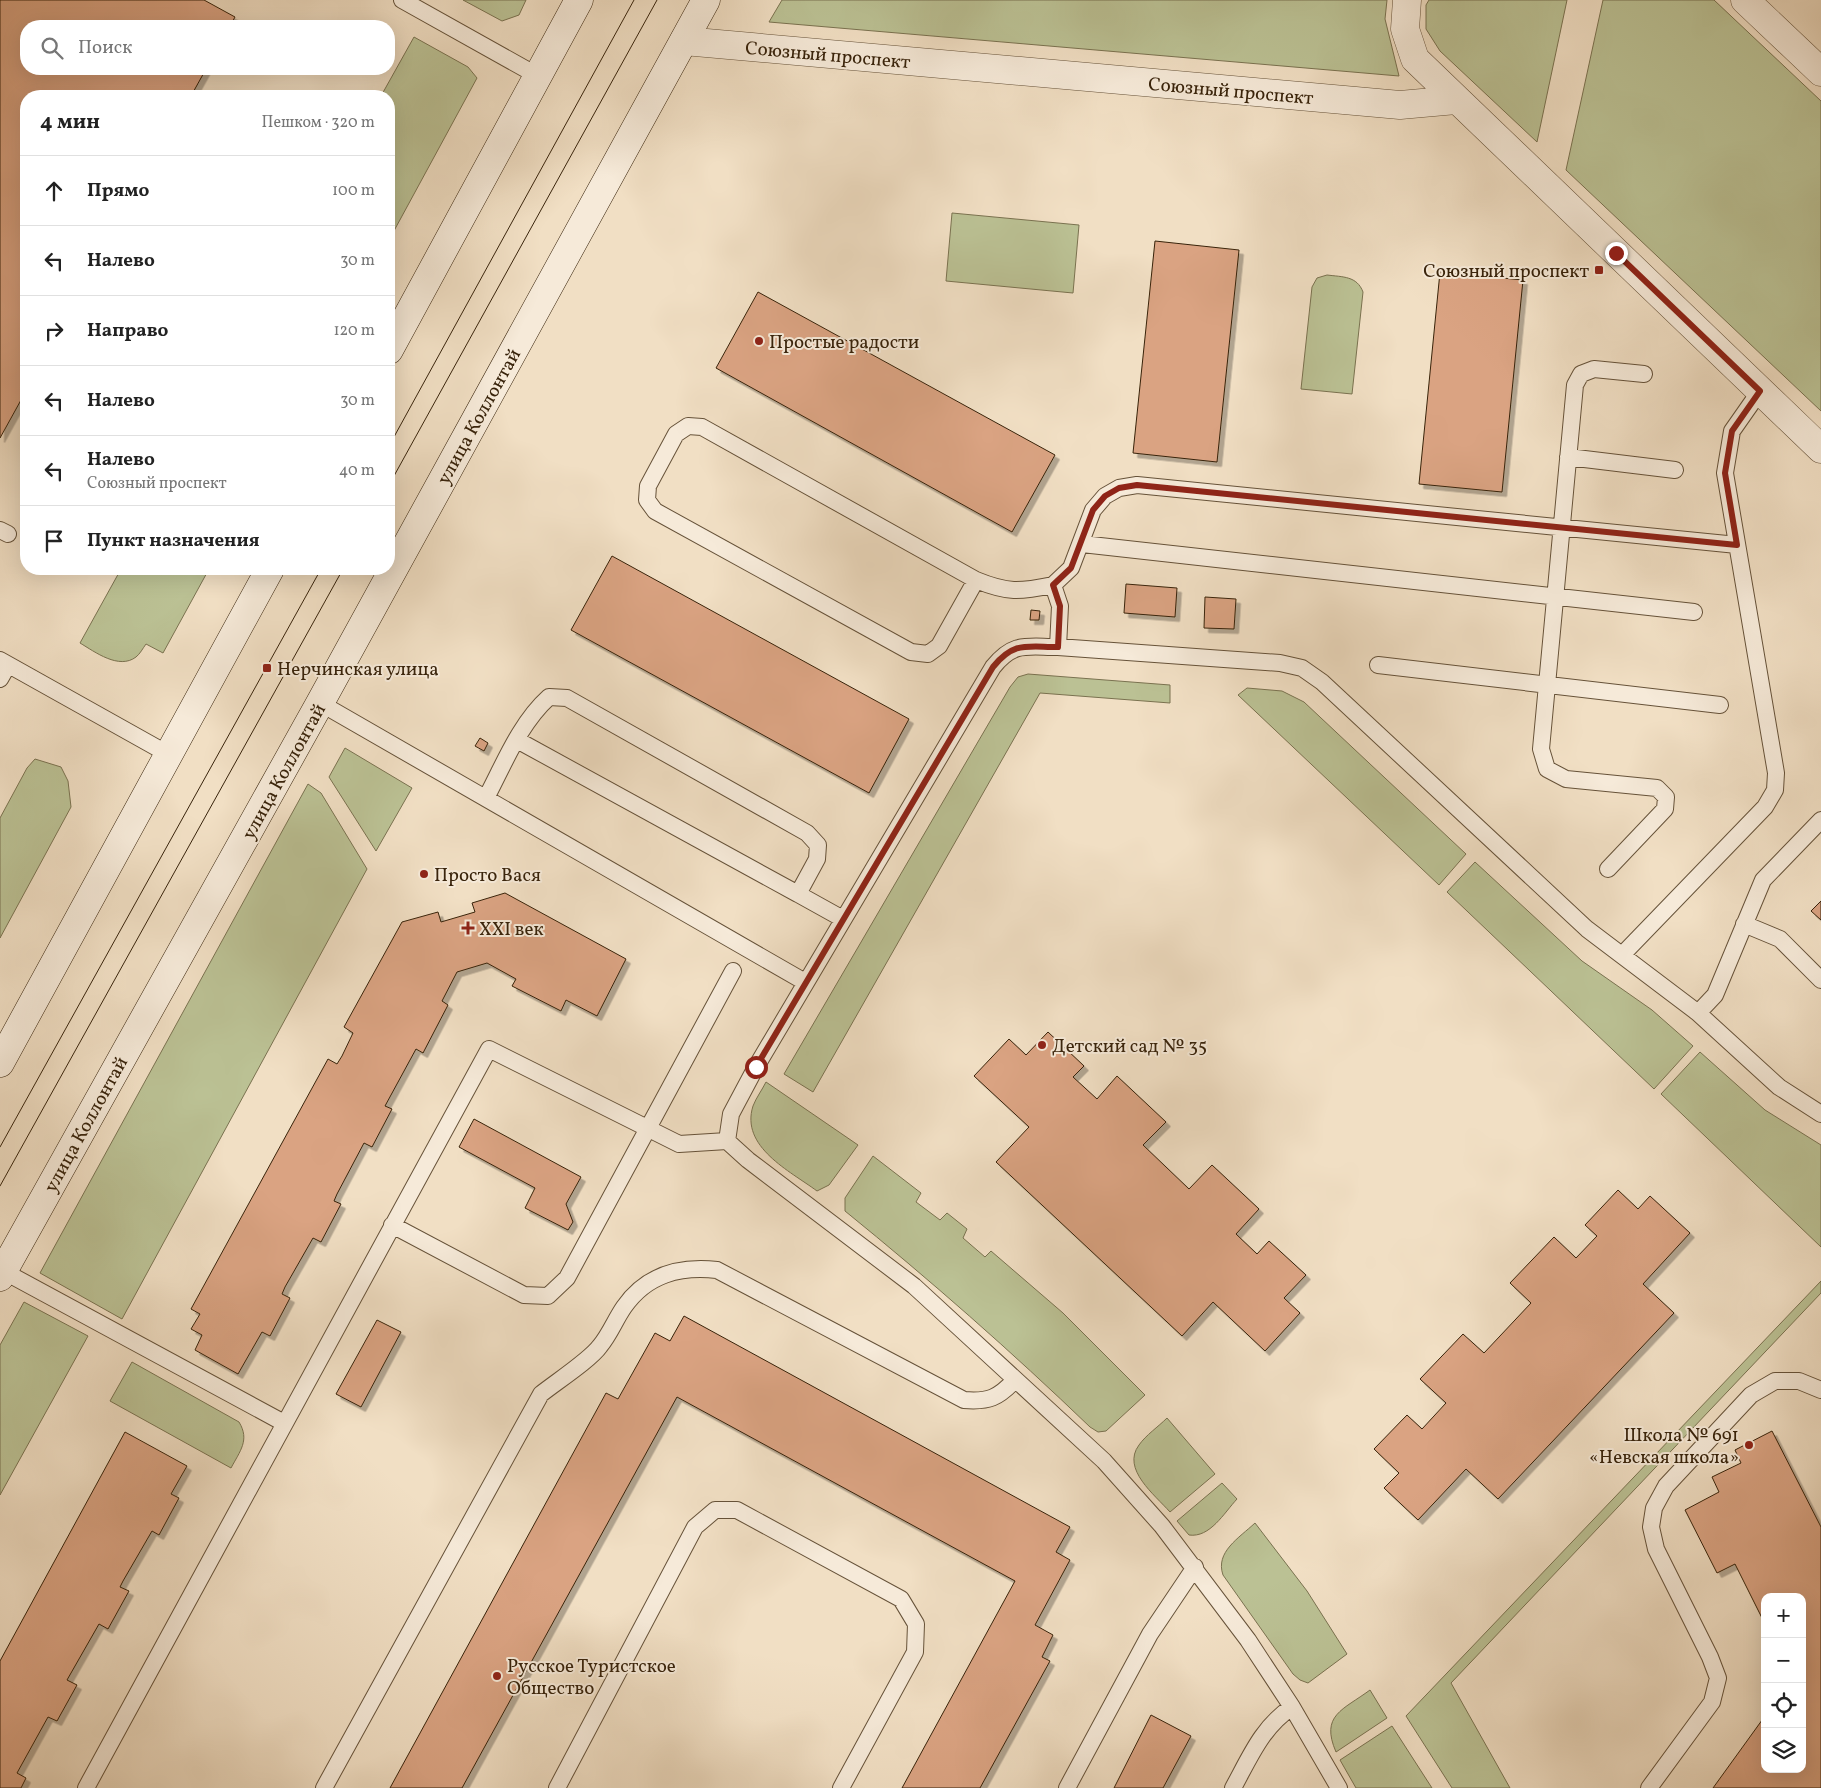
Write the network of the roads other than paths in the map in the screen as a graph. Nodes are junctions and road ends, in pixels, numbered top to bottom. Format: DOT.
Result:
graph roads {
  1 [pos="402,0"];
  2 [pos="579,0"];
  3 [pos="706,0"];
  4 [pos="1407,0"];
  5 [pos="1745,0"];
  6 [pos="684,40"];
  7 [pos="1821,72"];
  8 [pos="538,76"];
  9 [pos="1456,100"];
  10 [pos="395,339"];
  11 [pos="1644,374"];
  12 [pos="1760,391"];
  13 [pos="1821,448"];
  14 [pos="1568,457"];
  15 [pos="1675,470"];
  16 [pos="1562,527"];
  17 [pos="1082,544"];
  18 [pos="1737,545"];
  19 [pos="395,566"];
  20 [pos="267,575"];
  21 [pos="390,575"];
  22 [pos="976,580"];
  23 [pos="1053,585"];
  24 [pos="1555,597"];
  25 [pos="1694,612"];
  26 [pos="1058,647"];
  27 [pos="1378,665"];
  28 [pos="3,668"];
  29 [pos="1547,687"];
  30 [pos="320,703"];
  31 [pos="1720,705"];
  32 [pos="517,740"];
  33 [pos="168,754"];
  34 [pos="486,798"];
  35 [pos="1821,820"];
  36 [pos="1608,869"];
  37 [pos="798,894"];
  38 [pos="843,919"];
  39 [pos="1744,924"];
  40 [pos="1622,955"];
  41 [pos="733,971"];
  42 [pos="1821,980"];
  43 [pos="805,982"];
  44 [pos="1698,1014"];
  45 [pos="0,1063"];
  46 [pos="1821,1114"];
  47 [pos="647,1130"];
  48 [pos="727,1141"];
  49 [pos="392,1225"];
  50 [pos="2,1274"];
  51 [pos="1015,1380"];
  52 [pos="1821,1390"];
  53 [pos="284,1423"];
  54 [pos="1195,1567"];
  55 [pos="1292,1707"];
  56 [pos="86,1788"];
  57 [pos="324,1788"];
  58 [pos="557,1788"];
  59 [pos="841,1788"];
  60 [pos="1067,1788"];
  61 [pos="1233,1788"];
  62 [pos="1338,1788"];
  63 [pos="1649,1788"];
  1 -- 8 [label="lane"];
  2 -- 8 [label="main road"];
  3 -- 6 [label="main road, улица Коллонтай"];
  4 -- 9 [label="main road"];
  5 -- 7 [label="main road"];
  6 -- 9 [label="main road, Союзный проспект"];
  6 -- 19 [label="main road, улица Коллонтай"];
  8 -- 10 [label="main road"];
  9 -- 12 [label="main road"];
  11 -- 14 [label="lane"];
  12 -- 13 [label="main road"];
  12 -- 18 [label="lane"];
  14 -- 15 [label="lane"];
  14 -- 16 [label="lane"];
  16 -- 17 [label="lane"];
  16 -- 18 [label="lane"];
  16 -- 24 [label="lane"];
  17 -- 23 [label="lane"];
  17 -- 24 [label="lane"];
  18 -- 40 [label="lane"];
  20 -- 33 [label="main road"];
  21 -- 30 [label="main road, улица Коллонтай"];
  22 -- 22 [label="lane"];
  22 -- 23 [label="lane"];
  23 -- 26 [label="lane"];
  24 -- 25 [label="lane"];
  24 -- 29 [label="lane"];
  26 -- 38 [label="lane"];
  26 -- 40 [label="lane"];
  27 -- 29 [label="lane"];
  28 -- 33 [label="lane"];
  29 -- 31 [label="lane"];
  29 -- 36 [label="lane"];
  30 -- 34 [label="lane"];
  30 -- 50 [label="main road, улица Коллонтай"];
  32 -- 34 [label="lane"];
  32 -- 37 [label="lane"];
  32 -- 37 [label="lane"];
  33 -- 45 [label="main road"];
  34 -- 43 [label="lane"];
  35 -- 39 [label="lane"];
  37 -- 38 [label="lane"];
  38 -- 43 [label="lane"];
  39 -- 42 [label="lane"];
  39 -- 44 [label="lane"];
  40 -- 44 [label="lane"];
  41 -- 47 [label="lane"];
  43 -- 48 [label="lane"];
  44 -- 46 [label="lane"];
  47 -- 48 [label="lane"];
  47 -- 49 [label="lane"];
  47 -- 49 [label="lane"];
  48 -- 51 [label="lane"];
  49 -- 53 [label="lane"];
  50 -- 53 [label="lane"];
  51 -- 54 [label="lane"];
  51 -- 57 [label="lane"];
  52 -- 63 [label="lane"];
  53 -- 56 [label="lane"];
  54 -- 55 [label="lane"];
  54 -- 60 [label="lane"];
  55 -- 61 [label="lane"];
  55 -- 62 [label="lane"];
  58 -- 59 [label="lane"];
}
